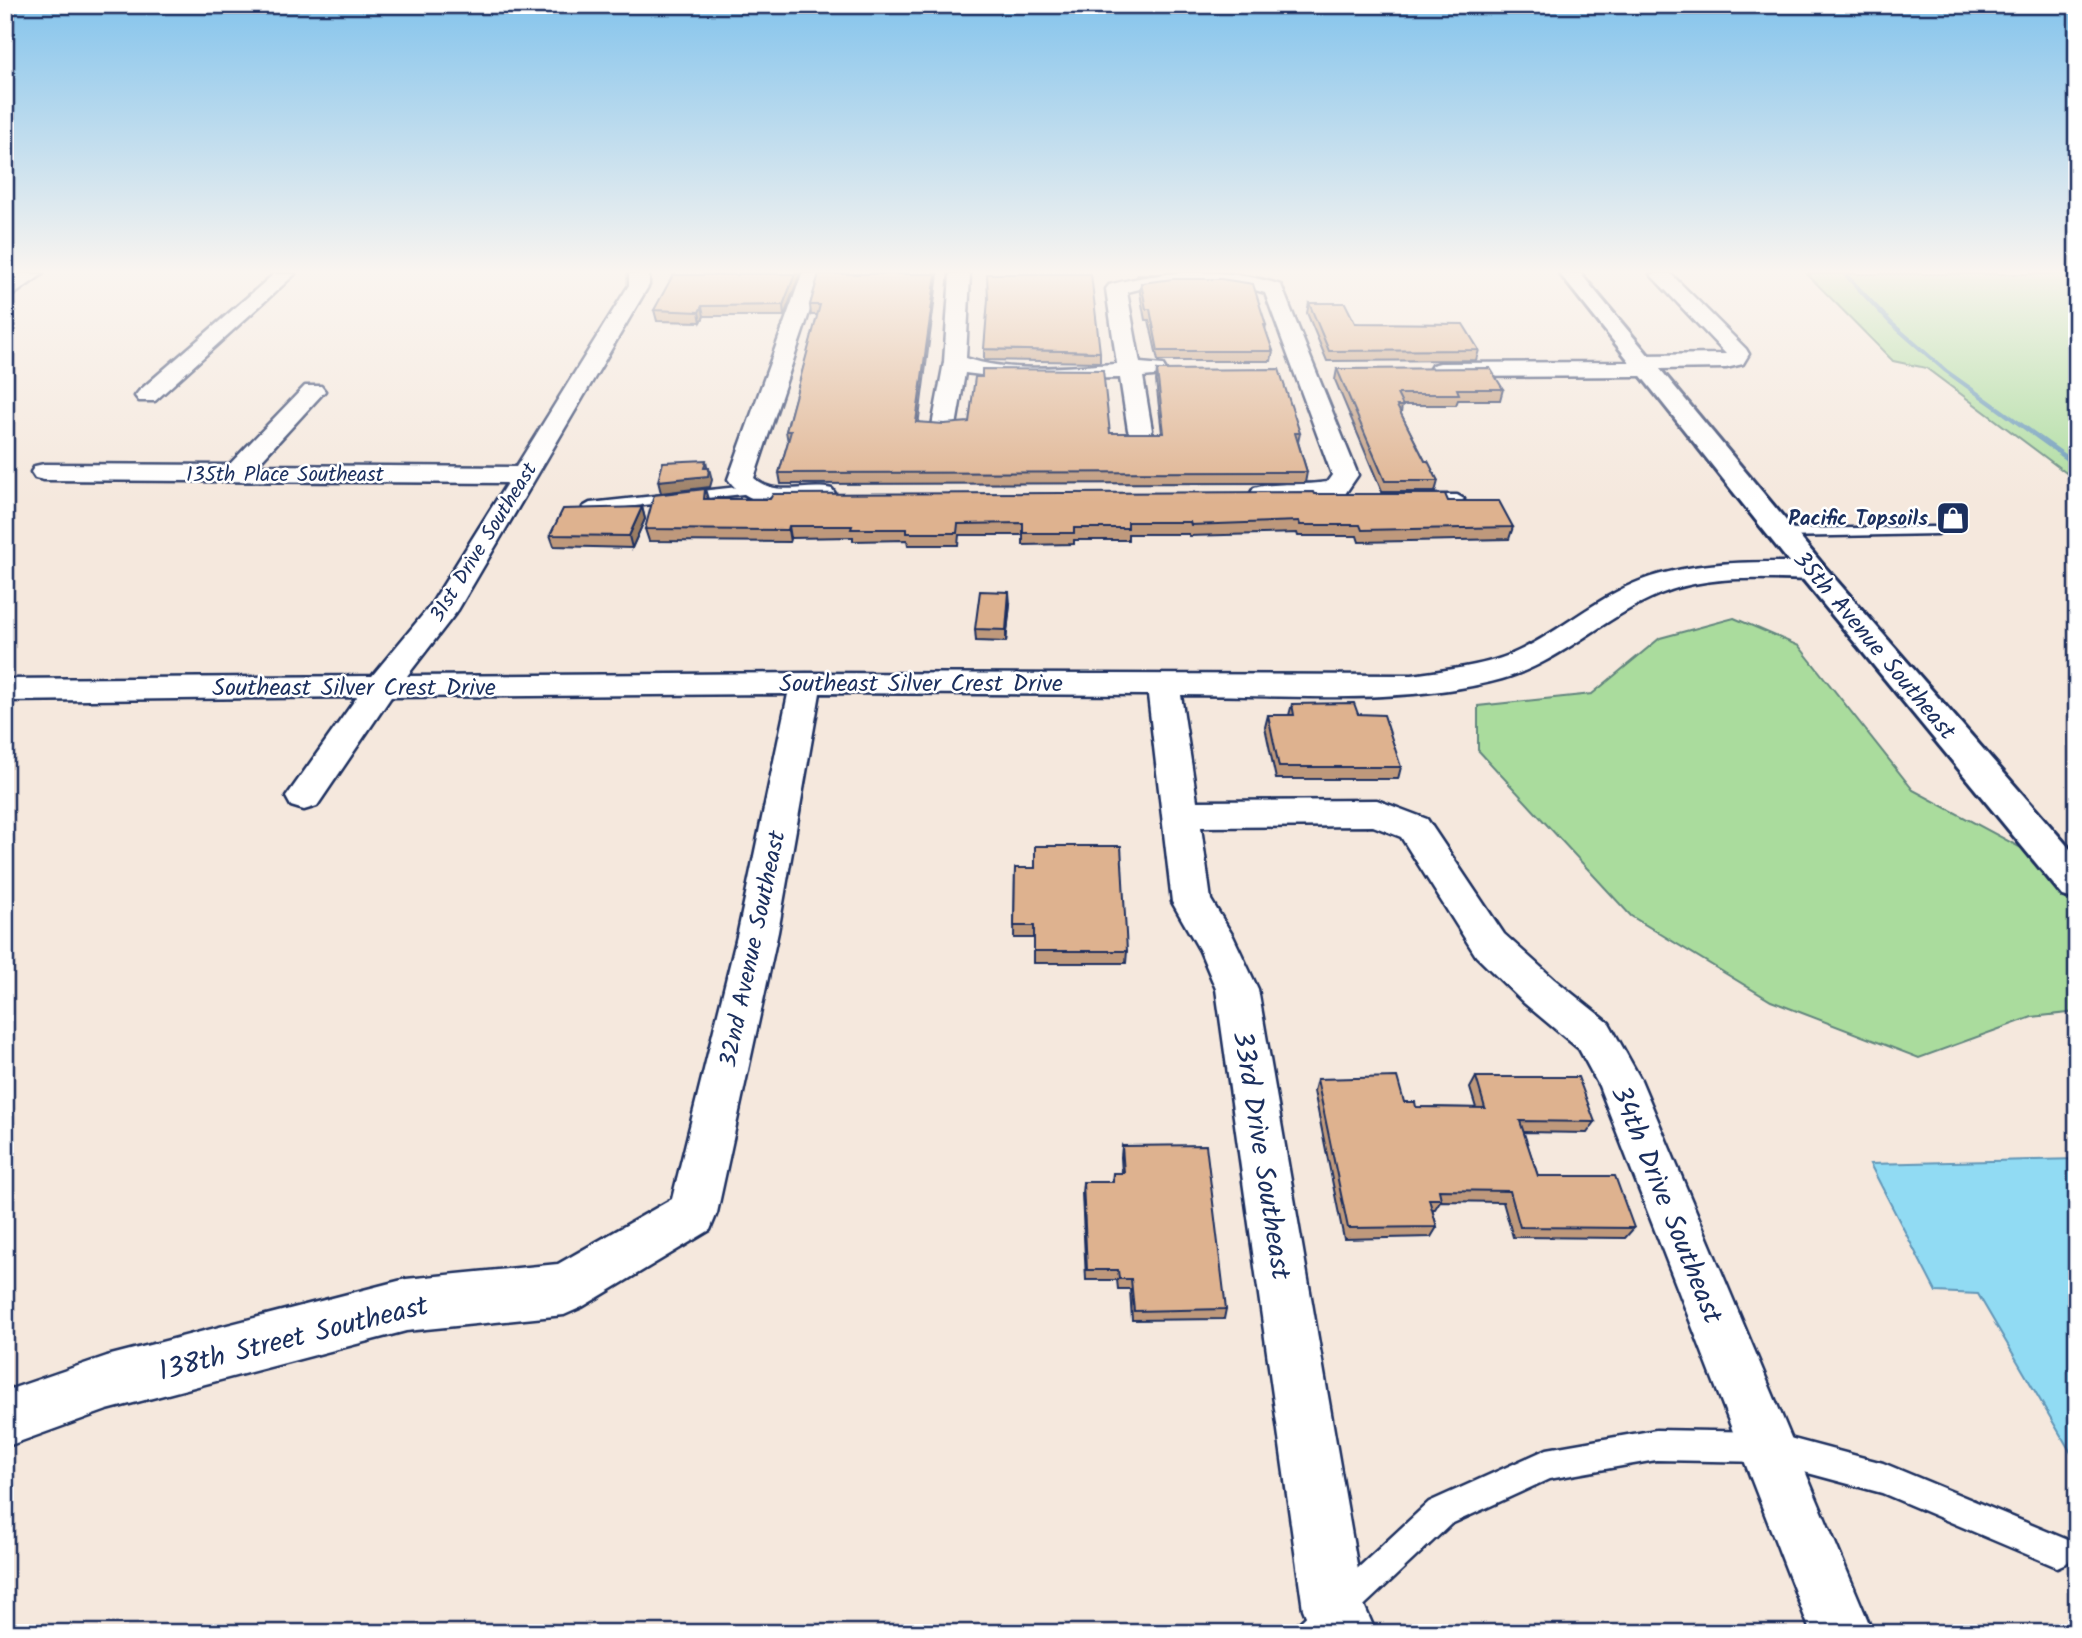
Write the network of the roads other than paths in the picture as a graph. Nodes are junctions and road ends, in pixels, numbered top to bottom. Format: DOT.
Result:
graph roads {
  1 [pos="199,350"];
  2 [pos="600,350"];
  3 [pos="785,350"];
  4 [pos="956,350"];
  5 [pos="1127,350"];
  6 [pos="1299,350"];
  7 [pos="1631,350"];
  8 [pos="1735,350"];
  9 [pos="955,362"];
  10 [pos="1643,366"];
  11 [pos="1130,370"];
  12 [pos="1171,370"];
  13 [pos="1280,371"];
  14 [pos="1307,371"];
  15 [pos="1334,371"];
  16 [pos="1415,371"];
  17 [pos="313,391"];
  18 [pos="147,396"];
  19 [pos="944,426"];
  20 [pos="1140,430"];
  21 [pos="44,472"];
  22 [pos="236,473"];
  23 [pos="526,475"];
  24 [pos="747,489"];
  25 [pos="1235,494"];
  26 [pos="845,495"];
  27 [pos="1402,499"];
  28 [pos="1457,499"];
  29 [pos="590,507"];
  30 [pos="1933,531"];
  31 [pos="1781,533"];
  32 [pos="1812,571"];
  33 [pos="806,683"];
  34 [pos="1163,684"];
  35 [pos="381,687"];
  36 [pos="5,690"];
  37 [pos="304,797"];
  38 [pos="1179,814"];
  39 [pos="2077,885"];
  40 [pos="693,1213"];
  41 [pos="5,1419"];
  42 [pos="1767,1447"];
  43 [pos="2057,1551"];
  44 [pos="1330,1625"];
  45 [pos="1842,1633"];
  1 -- 18 [label="street"];
  2 -- 23 [label="street, 31st Drive Southeast"];
  3 -- 24 [label="street"];
  4 -- 9 [label="street"];
  5 -- 11 [label="street"];
  6 -- 14 [label="street"];
  7 -- 10 [label="street, 35th Avenue Southeast"];
  8 -- 10 [label="street"];
  9 -- 11 [label="street"];
  9 -- 19 [label="street"];
  10 -- 16 [label="street"];
  10 -- 31 [label="street, 35th Avenue Southeast"];
  11 -- 12 [label="street"];
  11 -- 20 [label="street"];
  13 -- 14 [label="street"];
  14 -- 15 [label="street"];
  14 -- 25 [label="street"];
  17 -- 22 [label="street"];
  21 -- 22 [label="street, 135th Place Southeast"];
  22 -- 23 [label="street, 135th Place Southeast"];
  23 -- 35 [label="street, 31st Drive Southeast"];
  24 -- 26 [label="street"];
  24 -- 29 [label="lane"];
  27 -- 28 [label="lane"];
  30 -- 31 [label="lane"];
  31 -- 32 [label="street, 35th Avenue Southeast"];
  32 -- 34 [label="street, Southeast Silver Crest Drive"];
  32 -- 39 [label="street, 35th Avenue Southeast"];
  33 -- 34 [label="street, Southeast Silver Crest Drive"];
  33 -- 35 [label="street, Southeast Silver Crest Drive"];
  33 -- 40 [label="street, 32nd Avenue Southeast"];
  34 -- 38 [label="street, 33rd Drive Southeast"];
  35 -- 36 [label="street, Southeast Silver Crest Drive"];
  35 -- 37 [label="street, 31st Drive Southeast"];
  38 -- 42 [label="street, 34th Drive Southeast"];
  38 -- 44 [label="street, 33rd Drive Southeast"];
  40 -- 41 [label="street, 138th Street Southeast"];
  42 -- 43 [label="lane"];
  42 -- 44 [label="lane"];
  42 -- 45 [label="street, 34th Drive Southeast"];
}
